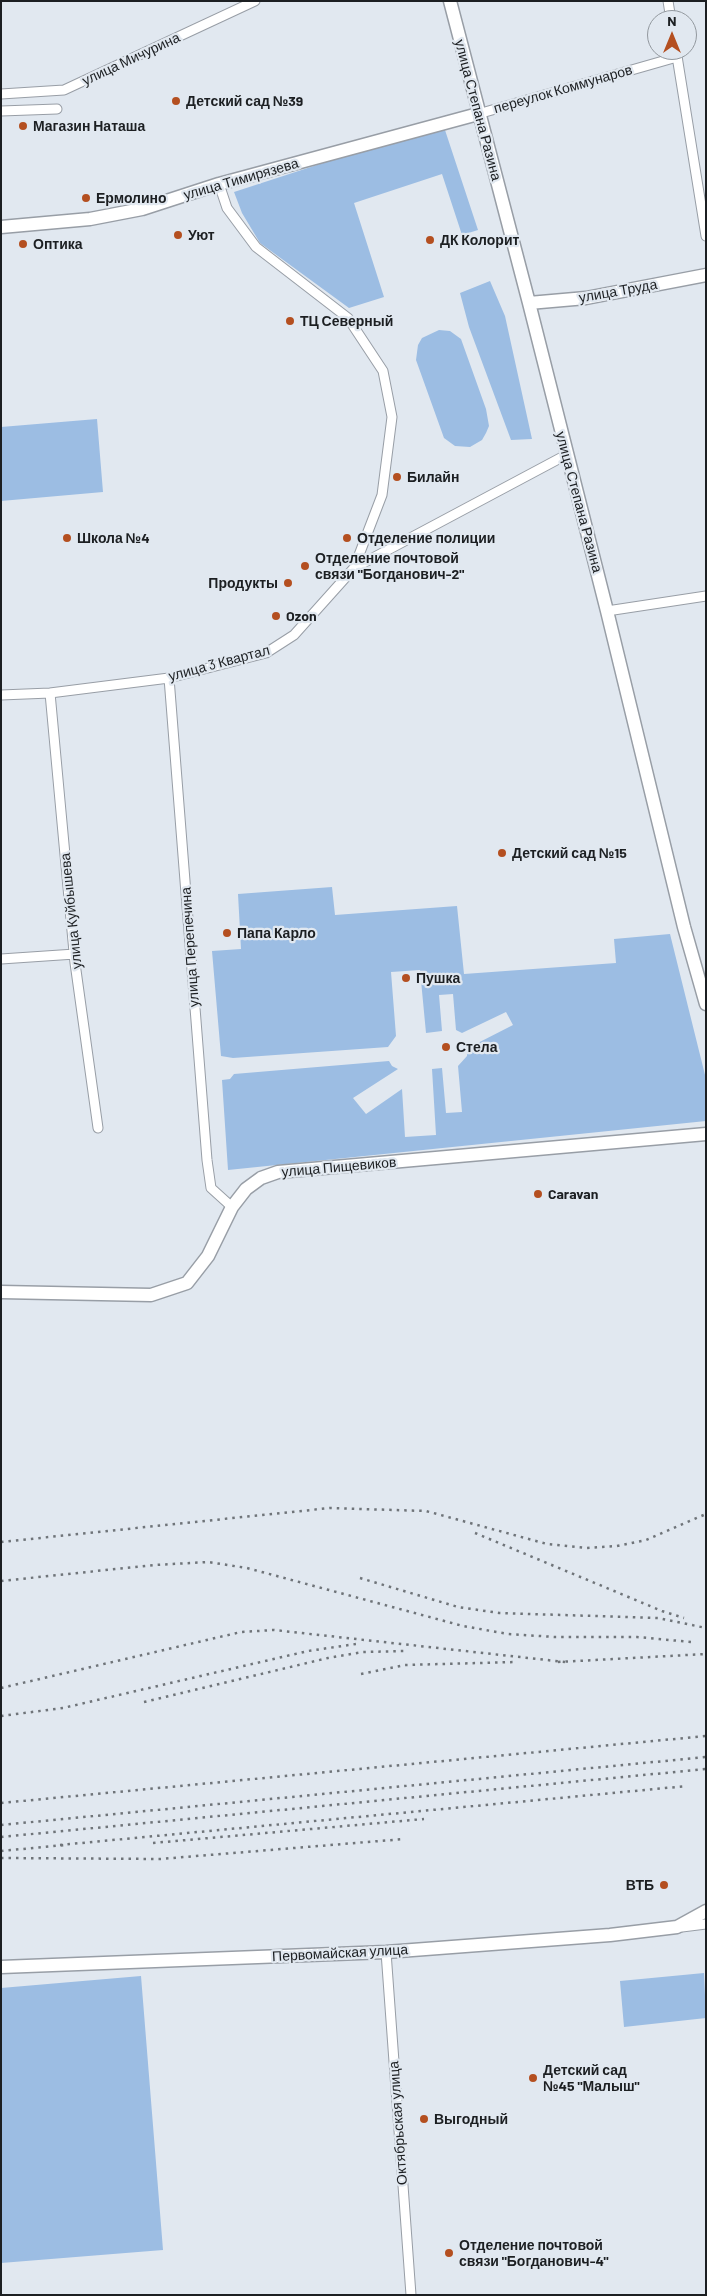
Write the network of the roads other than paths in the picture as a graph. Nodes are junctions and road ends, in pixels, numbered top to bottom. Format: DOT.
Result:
graph roads {
  1 [pos="255,1"];
  2 [pos="450,1"];
  3 [pos="653,60"];
  4 [pos="677,60"];
  5 [pos="1,94"];
  6 [pos="57,110"];
  7 [pos="1,111"];
  8 [pos="478,114"];
  9 [pos="220,184"];
  10 [pos="1,227"];
  11 [pos="706,236"];
  12 [pos="706,275"];
  13 [pos="529,303"];
  14 [pos="566,455"];
  15 [pos="354,568"];
  16 [pos="706,596"];
  17 [pos="607,611"];
  18 [pos="169,678"];
  19 [pos="50,693"];
  20 [pos="1,695"];
  21 [pos="74,954"];
  22 [pos="1,959"];
  23 [pos="706,1004"];
  24 [pos="98,1128"];
  25 [pos="706,1134"];
  26 [pos="232,1207"];
  27 [pos="1,1292"];
  28 [pos="706,1911"];
  29 [pos="706,1924"];
  30 [pos="677,1927"];
  31 [pos="386,1952"];
  32 [pos="1,1968"];
  33 [pos="411,2295"];
  1 -- 5 [label="street, улица Мичурина"];
  2 -- 8 [label="main road, улица Степана Разина"];
  3 -- 8 [label="street, переулок Коммунаров"];
  4 -- 11 [label="street"];
  6 -- 7 [label="street"];
  8 -- 9 [label="main road, улица Тимирязева"];
  8 -- 13 [label="main road, улица Степана Разина"];
  9 -- 10 [label="main road, улица Тимирязева"];
  9 -- 15 [label="street"];
  12 -- 13 [label="main road, улица Труда"];
  13 -- 14 [label="main road, улица Степана Разина"];
  14 -- 15 [label="street"];
  14 -- 17 [label="main road, улица Степана Разина"];
  15 -- 18 [label="street, улица 3 Квартал"];
  16 -- 17 [label="street"];
  17 -- 23 [label="main road, улица Степана Разина"];
  18 -- 19 [label="street, улица 3 Квартал"];
  18 -- 26 [label="street, улица Перепечина"];
  19 -- 20 [label="street, улица 3 Квартал"];
  19 -- 21 [label="street, улица Куйбышева"];
  21 -- 22 [label="street"];
  21 -- 24 [label="street, улица Куйбышева"];
  25 -- 26 [label="main road, улица Пищевиков"];
  26 -- 27 [label="main road, улица Пищевиков"];
  28 -- 30 [label="main road, Первомайская улица"];
  29 -- 30 [label="street, Первомайская улица"];
  30 -- 31 [label="main road, Первомайская улица"];
  31 -- 32 [label="main road, Первомайская улица"];
  31 -- 33 [label="street, Октябрьская улица"];
}
